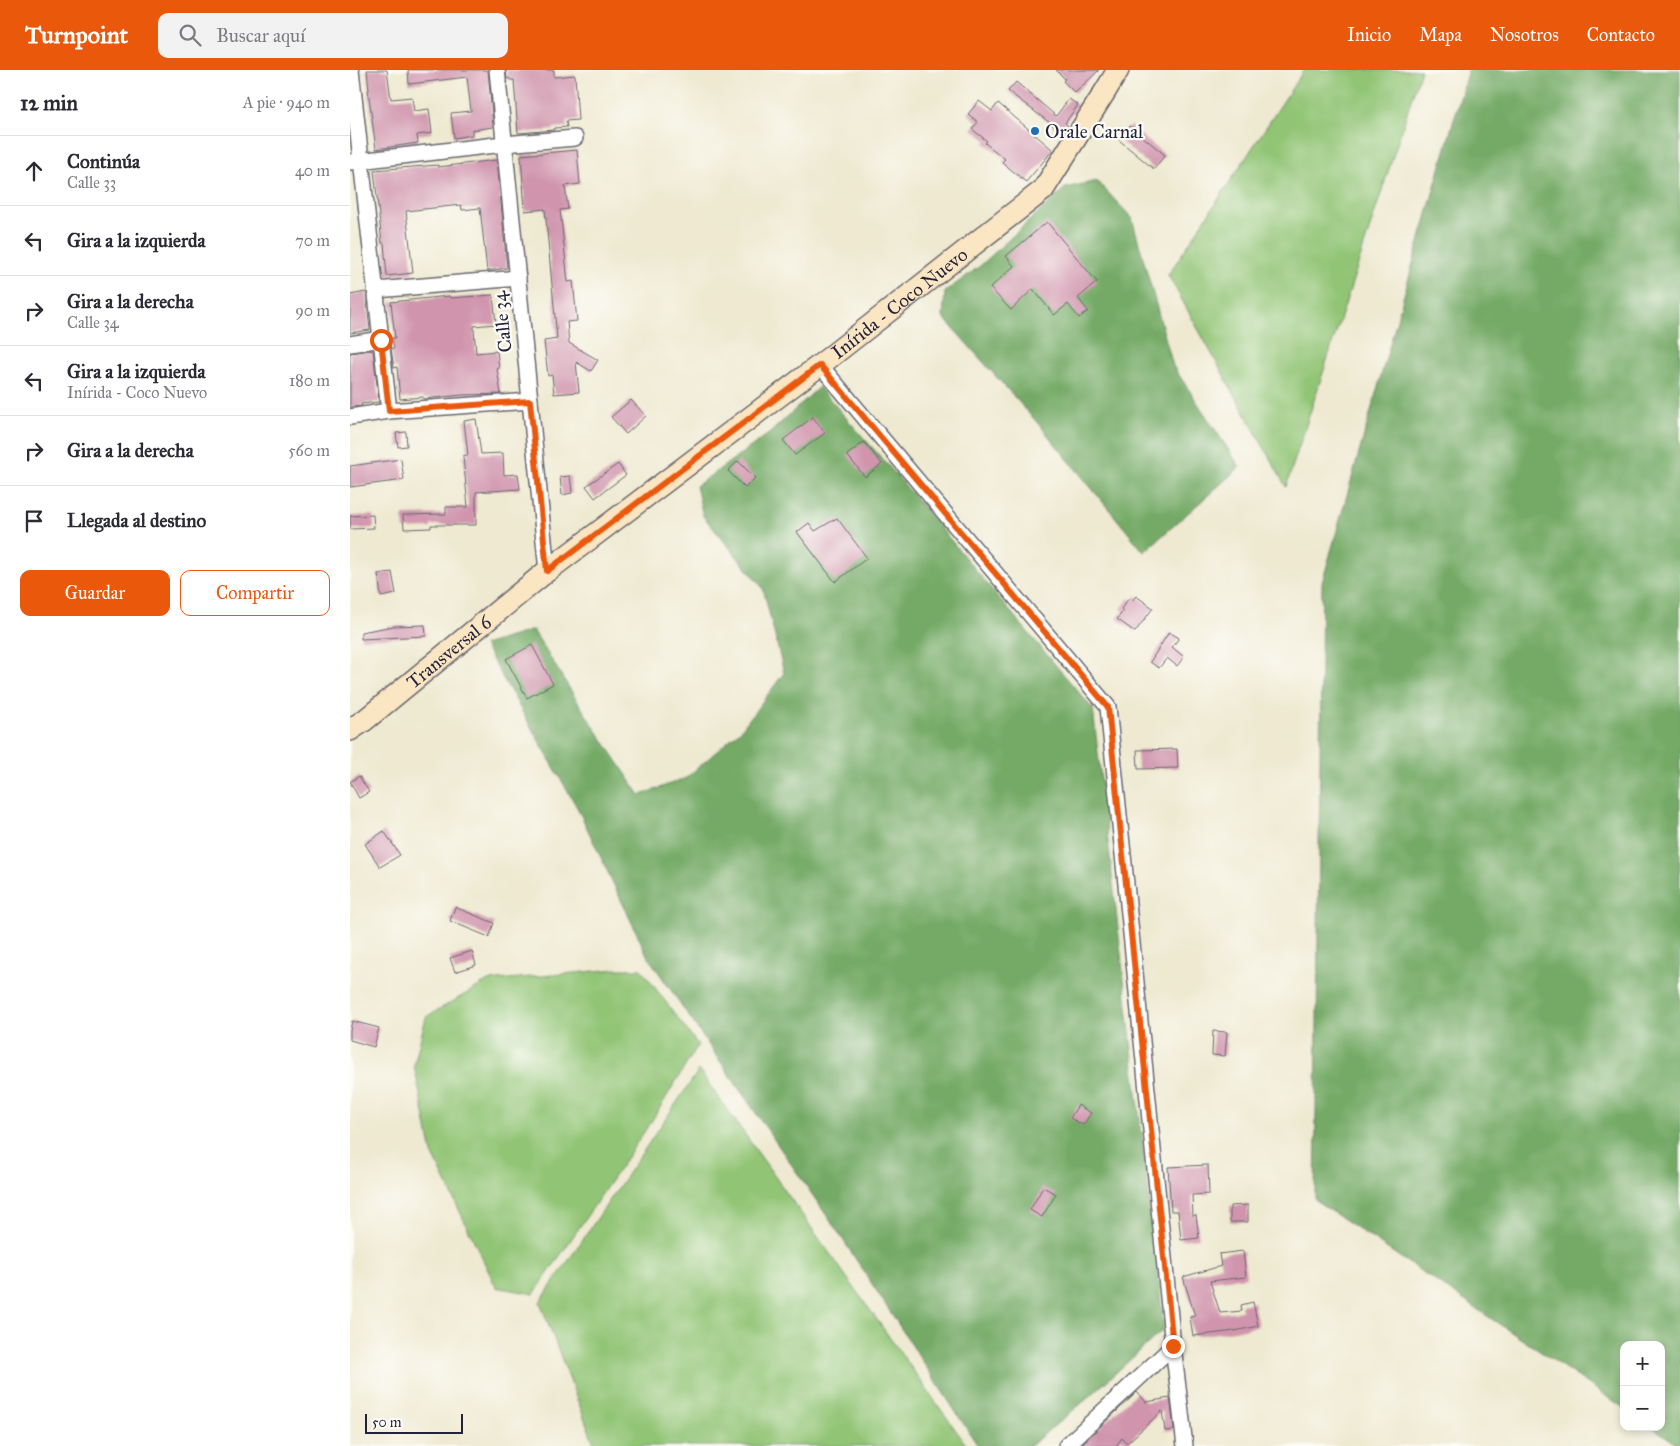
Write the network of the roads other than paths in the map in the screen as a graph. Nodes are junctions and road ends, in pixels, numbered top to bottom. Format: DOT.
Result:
graph roads {
  1 [pos="351,70"];
  2 [pos="497,70"];
  3 [pos="1118,70"];
  4 [pos="575,138"];
  5 [pos="504,144"];
  6 [pos="356,161"];
  7 [pos="518,278"];
  8 [pos="376,290"];
  9 [pos="381,340"];
  10 [pos="350,344"];
  11 [pos="820,365"];
  12 [pos="530,401"];
  13 [pos="389,411"];
  14 [pos="350,417"];
  15 [pos="547,571"];
  16 [pos="350,730"];
  17 [pos="1173,1346"];
  18 [pos="1066,1446"];
  19 [pos="1185,1446"];
  1 -- 6 [label="street"];
  2 -- 5 [label="street, Calle 34"];
  3 -- 11 [label="street, Inírida - Coco Nuevo"];
  4 -- 5 [label="street"];
  5 -- 6 [label="street"];
  5 -- 7 [label="street, Calle 34"];
  6 -- 8 [label="street"];
  7 -- 8 [label="street"];
  7 -- 12 [label="street, Calle 34"];
  8 -- 9 [label="street"];
  9 -- 10 [label="street"];
  9 -- 13 [label="street"];
  11 -- 15 [label="street, Inírida - Coco Nuevo"];
  11 -- 17 [label="street"];
  12 -- 13 [label="street"];
  12 -- 15 [label="street, Calle 34"];
  13 -- 14 [label="street"];
  15 -- 16 [label="street, Transversal 6"];
  17 -- 18 [label="street"];
  17 -- 19 [label="street"];
}
